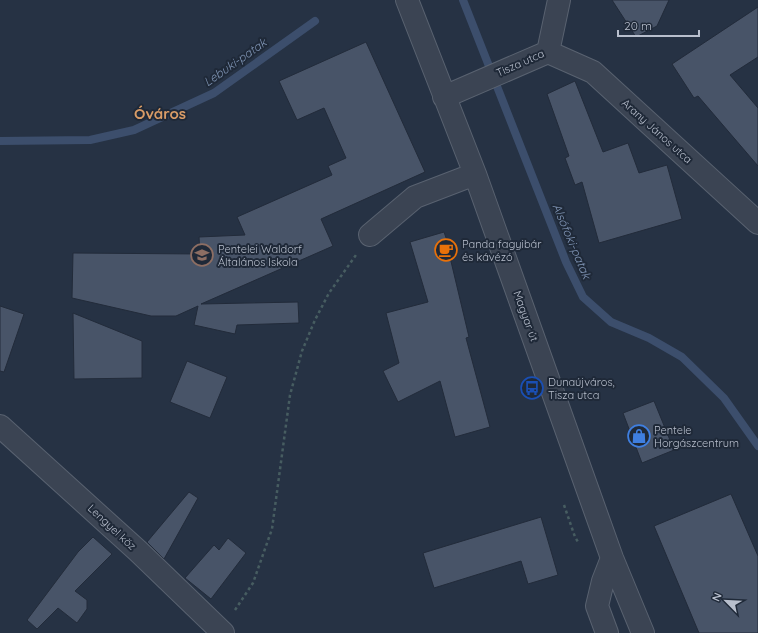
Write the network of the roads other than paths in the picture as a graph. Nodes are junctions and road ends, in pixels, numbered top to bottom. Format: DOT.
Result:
graph roads {
  1 [pos="407,0"];
  2 [pos="559,0"];
  3 [pos="548,52"];
  4 [pos="444,97"];
  5 [pos="475,174"];
  6 [pos="758,223"];
  7 [pos="370,235"];
  8 [pos="3,432"];
  9 [pos="612,558"];
  10 [pos="221,633"];
  11 [pos="607,633"];
  12 [pos="643,633"];
  1 -- 4 [label="street, Magyar út"];
  2 -- 3 [label="street, Tisza utca"];
  3 -- 4 [label="street, Tisza utca"];
  3 -- 6 [label="street, Arany János utca"];
  4 -- 5 [label="street, Magyar út"];
  5 -- 7 [label="street"];
  5 -- 9 [label="street, Magyar út"];
  8 -- 10 [label="street, Lengyel köz"];
  9 -- 11 [label="street"];
  9 -- 12 [label="street, Magyar út"];
}
